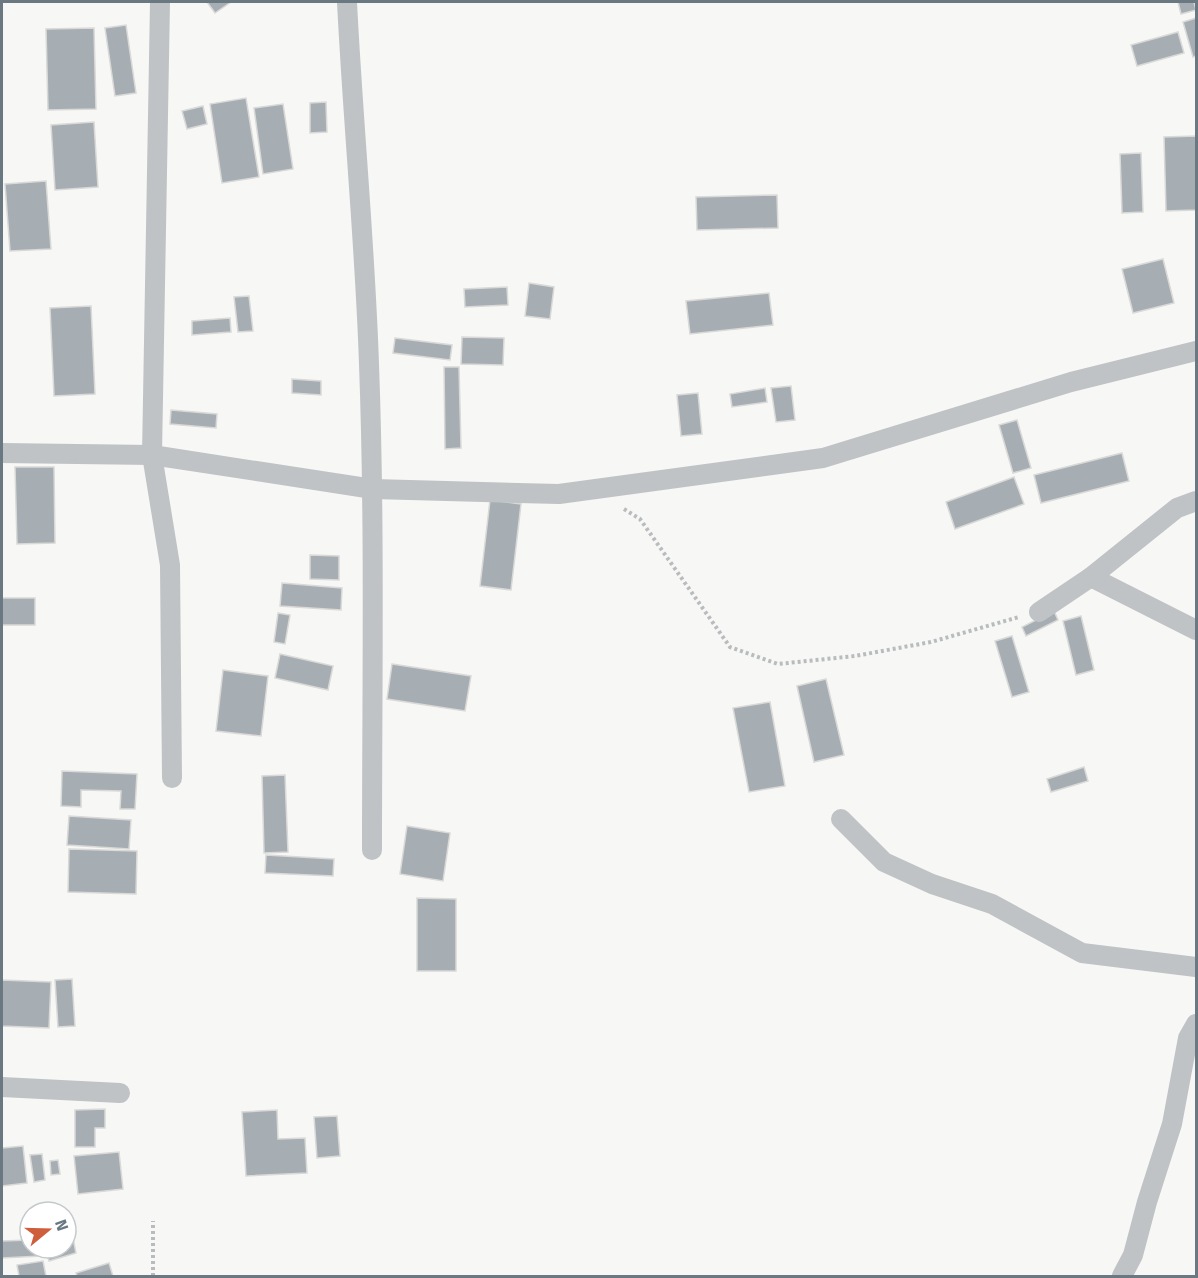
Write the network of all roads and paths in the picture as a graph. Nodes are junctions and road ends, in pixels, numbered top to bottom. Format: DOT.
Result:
graph roads {
  1 [pos="160,2"];
  2 [pos="346,2"];
  3 [pos="1197,351"];
  4 [pos="2,453"];
  5 [pos="152,455"];
  6 [pos="373,489"];
  7 [pos="593,490"];
  8 [pos="1197,501"];
  9 [pos="1091,576"];
  10 [pos="1039,612"];
  11 [pos="1197,630"];
  12 [pos="172,778"];
  13 [pos="841,819"];
  14 [pos="372,850"];
  15 [pos="1197,968"];
  16 [pos="1197,1024"];
  17 [pos="2,1087"];
  18 [pos="120,1094"];
  19 [pos="153,1221"];
  20 [pos="153,1276"];
  21 [pos="1122,1276"];
  1 -- 5 [label="street"];
  2 -- 6 [label="street"];
  3 -- 7 [label="street"];
  4 -- 5 [label="street"];
  5 -- 6 [label="street"];
  5 -- 12 [label="street"];
  6 -- 7 [label="street"];
  6 -- 14 [label="street"];
  7 -- 10 [label="path"];
  8 -- 9 [label="street"];
  9 -- 10 [label="street"];
  9 -- 11 [label="street"];
  13 -- 15 [label="street"];
  16 -- 21 [label="street"];
  17 -- 18 [label="street"];
  19 -- 20 [label="path"];
}
